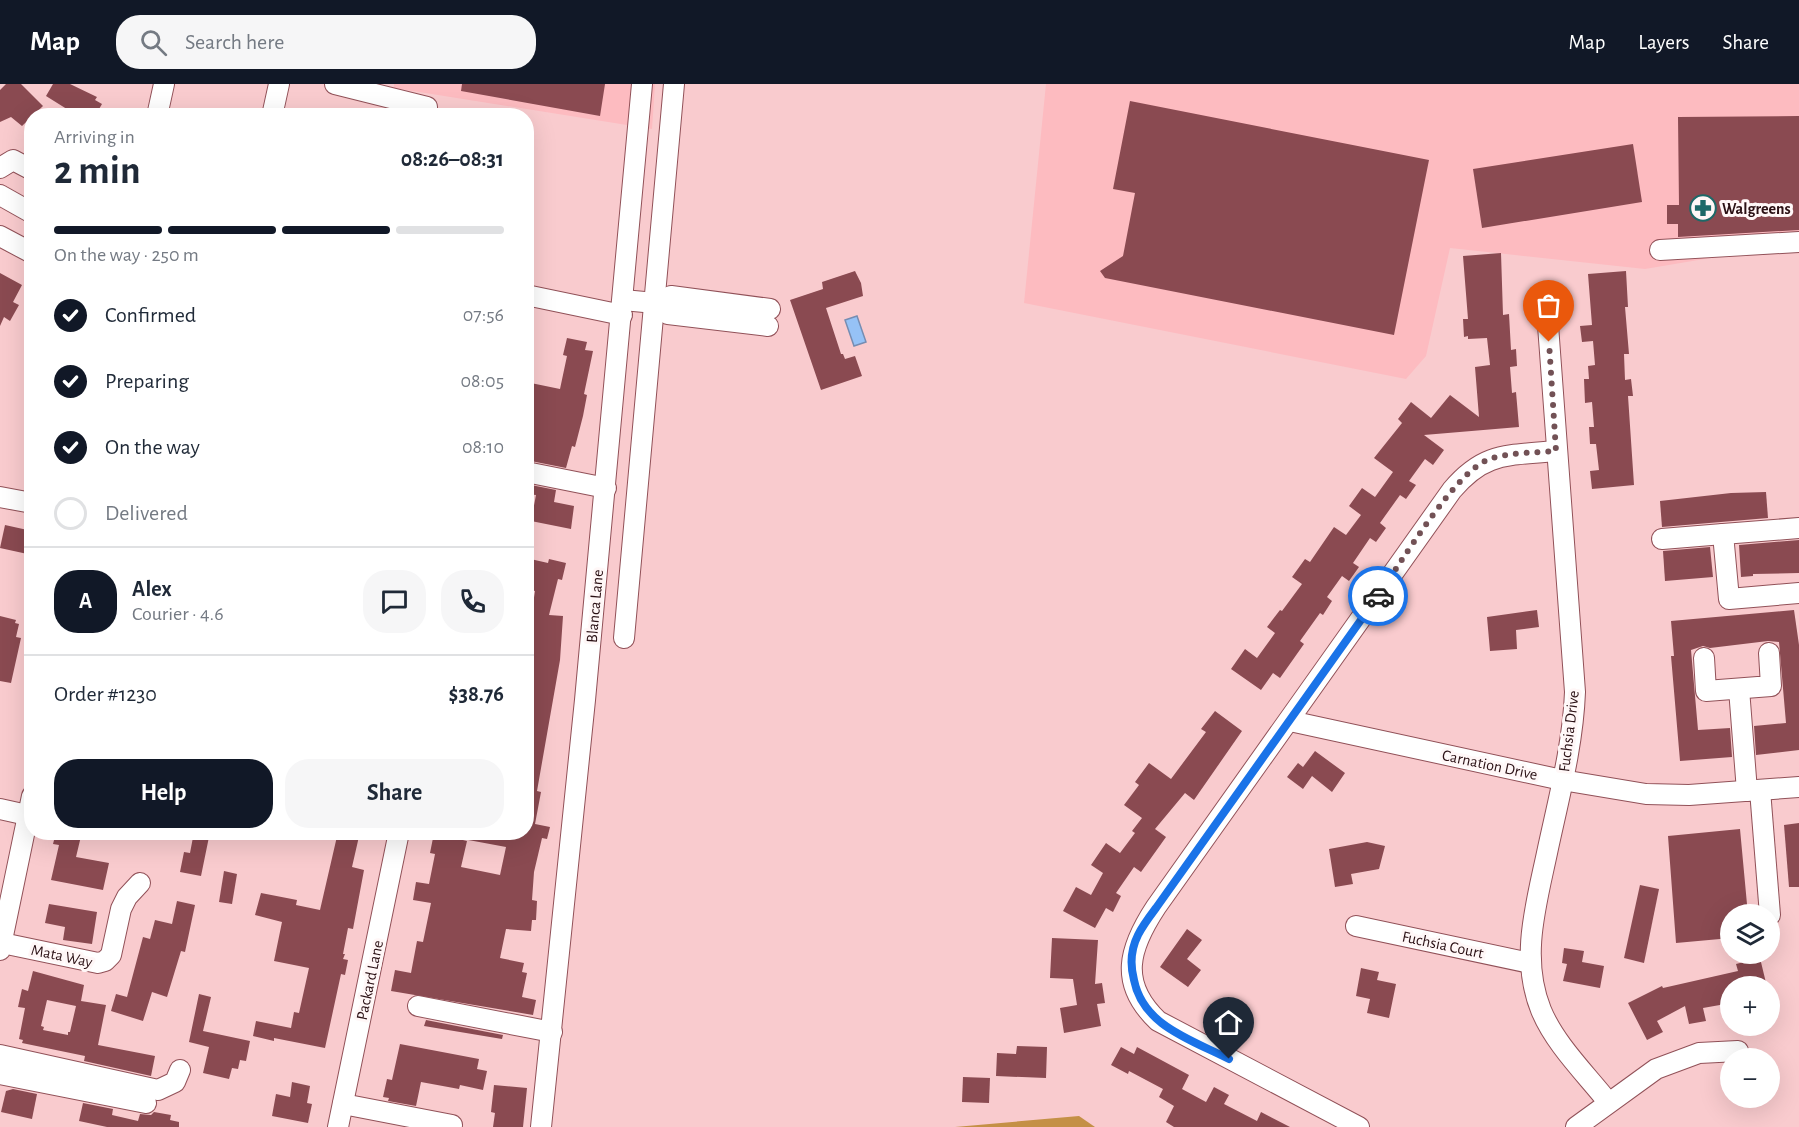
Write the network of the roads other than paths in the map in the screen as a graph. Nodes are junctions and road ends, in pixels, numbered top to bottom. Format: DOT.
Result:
graph roads {
  1 [pos="279,84"];
  2 [pos="335,84"];
  3 [pos="642,84"];
  4 [pos="674,84"];
  5 [pos="158,87"];
  6 [pos="428,107"];
  7 [pos="157,108"];
  8 [pos="274,108"];
  9 [pos="24,166"];
  10 [pos="0,168"];
  11 [pos="0,195"];
  12 [pos="24,208"];
  13 [pos="0,236"];
  14 [pos="1799,242"];
  15 [pos="24,249"];
  16 [pos="1660,250"];
  17 [pos="534,296"];
  18 [pos="1546,298"];
  19 [pos="655,303"];
  20 [pos="623,307"];
  21 [pos="769,317"];
  22 [pos="1556,451"];
  23 [pos="534,474"];
  24 [pos="606,488"];
  25 [pos="0,496"];
  26 [pos="24,501"];
  27 [pos="1799,528"];
  28 [pos="1723,534"];
  29 [pos="1662,539"];
  30 [pos="1799,593"];
  31 [pos="624,638"];
  32 [pos="1769,653"];
  33 [pos="1704,658"];
  34 [pos="1738,689"];
  35 [pos="1290,721"];
  36 [pos="1562,780"];
  37 [pos="1799,787"];
  38 [pos="1753,791"];
  39 [pos="24,806"];
  40 [pos="0,809"];
  41 [pos="24,825"];
  42 [pos="397,840"];
  43 [pos="140,883"];
  44 [pos="5,899"];
  45 [pos="1768,904"];
  46 [pos="1356,926"];
  47 [pos="1,946"];
  48 [pos="1530,963"];
  49 [pos="418,1006"];
  50 [pos="552,1032"];
  51 [pos="1720,1052"];
  52 [pos="0,1055"];
  53 [pos="180,1070"];
  54 [pos="0,1074"];
  55 [pos="1608,1102"];
  56 [pos="146,1103"];
  57 [pos="343,1104"];
  58 [pos="452,1125"];
  59 [pos="338,1127"];
  60 [pos="541,1127"];
  61 [pos="1359,1127"];
  62 [pos="1576,1127"];
  1 -- 8 [label="street"];
  2 -- 6 [label="street"];
  3 -- 20 [label="street, Blanca Lane"];
  4 -- 19 [label="street"];
  5 -- 7 [label="street"];
  9 -- 10 [label="street"];
  11 -- 12 [label="street"];
  13 -- 15 [label="street"];
  14 -- 16 [label="street"];
  17 -- 20 [label="street"];
  18 -- 22 [label="street, Fuchsia Drive"];
  19 -- 20 [label="street"];
  19 -- 21 [label="street"];
  19 -- 31 [label="street"];
  20 -- 24 [label="street, Blanca Lane"];
  22 -- 35 [label="street"];
  22 -- 36 [label="street, Fuchsia Drive"];
  23 -- 24 [label="street"];
  24 -- 50 [label="street, Blanca Lane"];
  25 -- 26 [label="street"];
  27 -- 28 [label="street"];
  28 -- 29 [label="street"];
  28 -- 30 [label="street"];
  32 -- 34 [label="street"];
  33 -- 34 [label="street"];
  34 -- 38 [label="street"];
  35 -- 36 [label="street, Carnation Drive"];
  35 -- 61 [label="street"];
  36 -- 38 [label="street, Carnation Drive"];
  36 -- 48 [label="street, Fuchsia Drive"];
  37 -- 38 [label="street, Carnation Drive"];
  38 -- 45 [label="street"];
  39 -- 40 [label="street"];
  41 -- 44 [label="street"];
  42 -- 57 [label="street, Packard Lane"];
  43 -- 47 [label="street, Mata Way"];
  44 -- 47 [label="street"];
  46 -- 48 [label="street, Fuchsia Court"];
  48 -- 55 [label="street, Fuchsia Drive"];
  49 -- 50 [label="street"];
  50 -- 60 [label="street, Blanca Lane"];
  51 -- 55 [label="street"];
  52 -- 53 [label="street"];
  54 -- 56 [label="street"];
  55 -- 62 [label="street"];
  57 -- 58 [label="street"];
  57 -- 59 [label="street, Packard Lane"];
}
